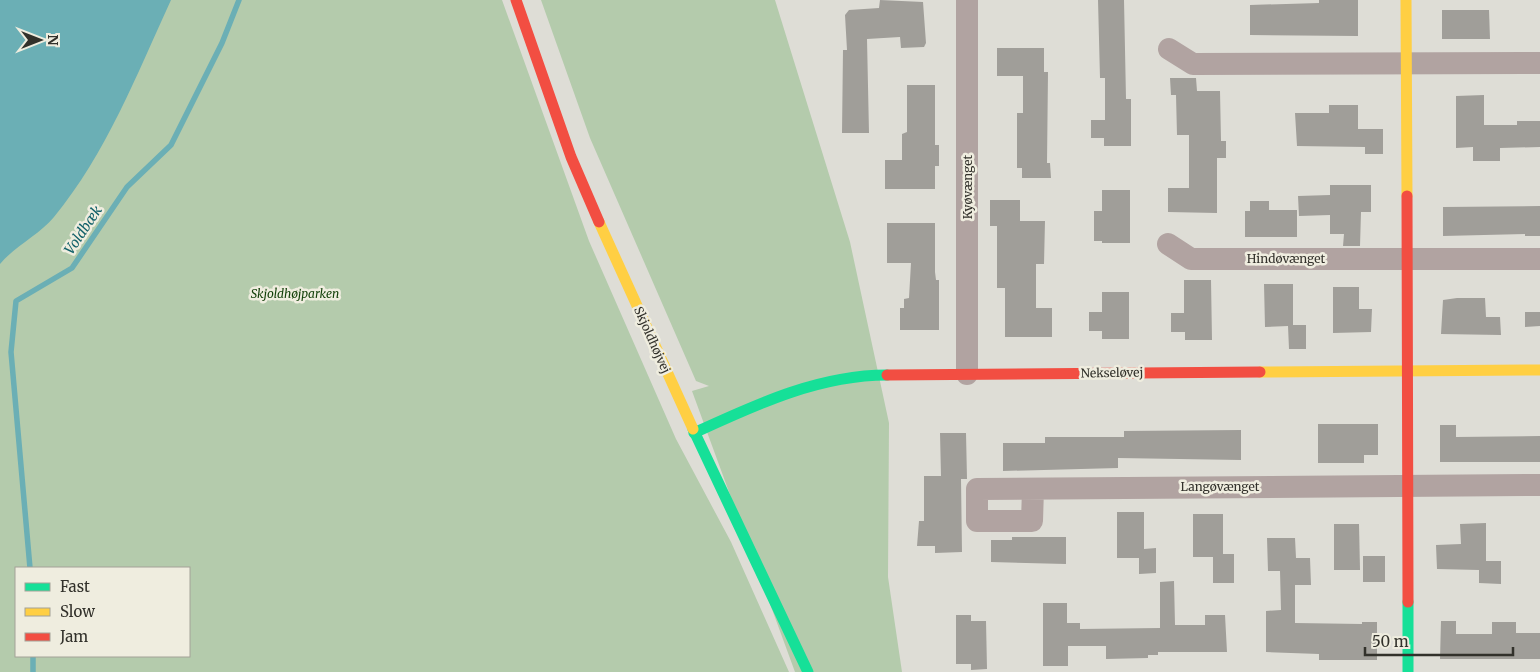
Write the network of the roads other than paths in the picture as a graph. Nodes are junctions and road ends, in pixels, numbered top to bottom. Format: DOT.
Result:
graph roads {
  1 [pos="516,0"];
  2 [pos="967,0"];
  3 [pos="1406,0"];
  4 [pos="1169,49"];
  5 [pos="1407,64"];
  6 [pos="1540,64"];
  7 [pos="1168,244"];
  8 [pos="1540,259"];
  9 [pos="1407,260"];
  10 [pos="1405,370"];
  11 [pos="1540,370"];
  12 [pos="967,374"];
  13 [pos="694,433"];
  14 [pos="1540,485"];
  15 [pos="1406,486"];
  16 [pos="1033,488"];
  17 [pos="808,672"];
  18 [pos="1408,672"];
  1 -- 13 [label="street, Skjoldhøjvej"];
  2 -- 12 [label="street, Kyøvænget"];
  3 -- 5 [label="street"];
  4 -- 5 [label="street"];
  5 -- 6 [label="street"];
  5 -- 9 [label="street"];
  7 -- 9 [label="street, Hindøvænget"];
  8 -- 9 [label="street, Hindøvænget"];
  9 -- 10 [label="street"];
  10 -- 11 [label="street, Nekseløvej"];
  10 -- 12 [label="street, Nekseløvej"];
  10 -- 15 [label="street"];
  12 -- 13 [label="street, Nekseløvej"];
  13 -- 17 [label="street, Skjoldhøjvej"];
  14 -- 15 [label="street, Langøvænget"];
  15 -- 16 [label="street, Langøvænget"];
  15 -- 18 [label="street"];
}
